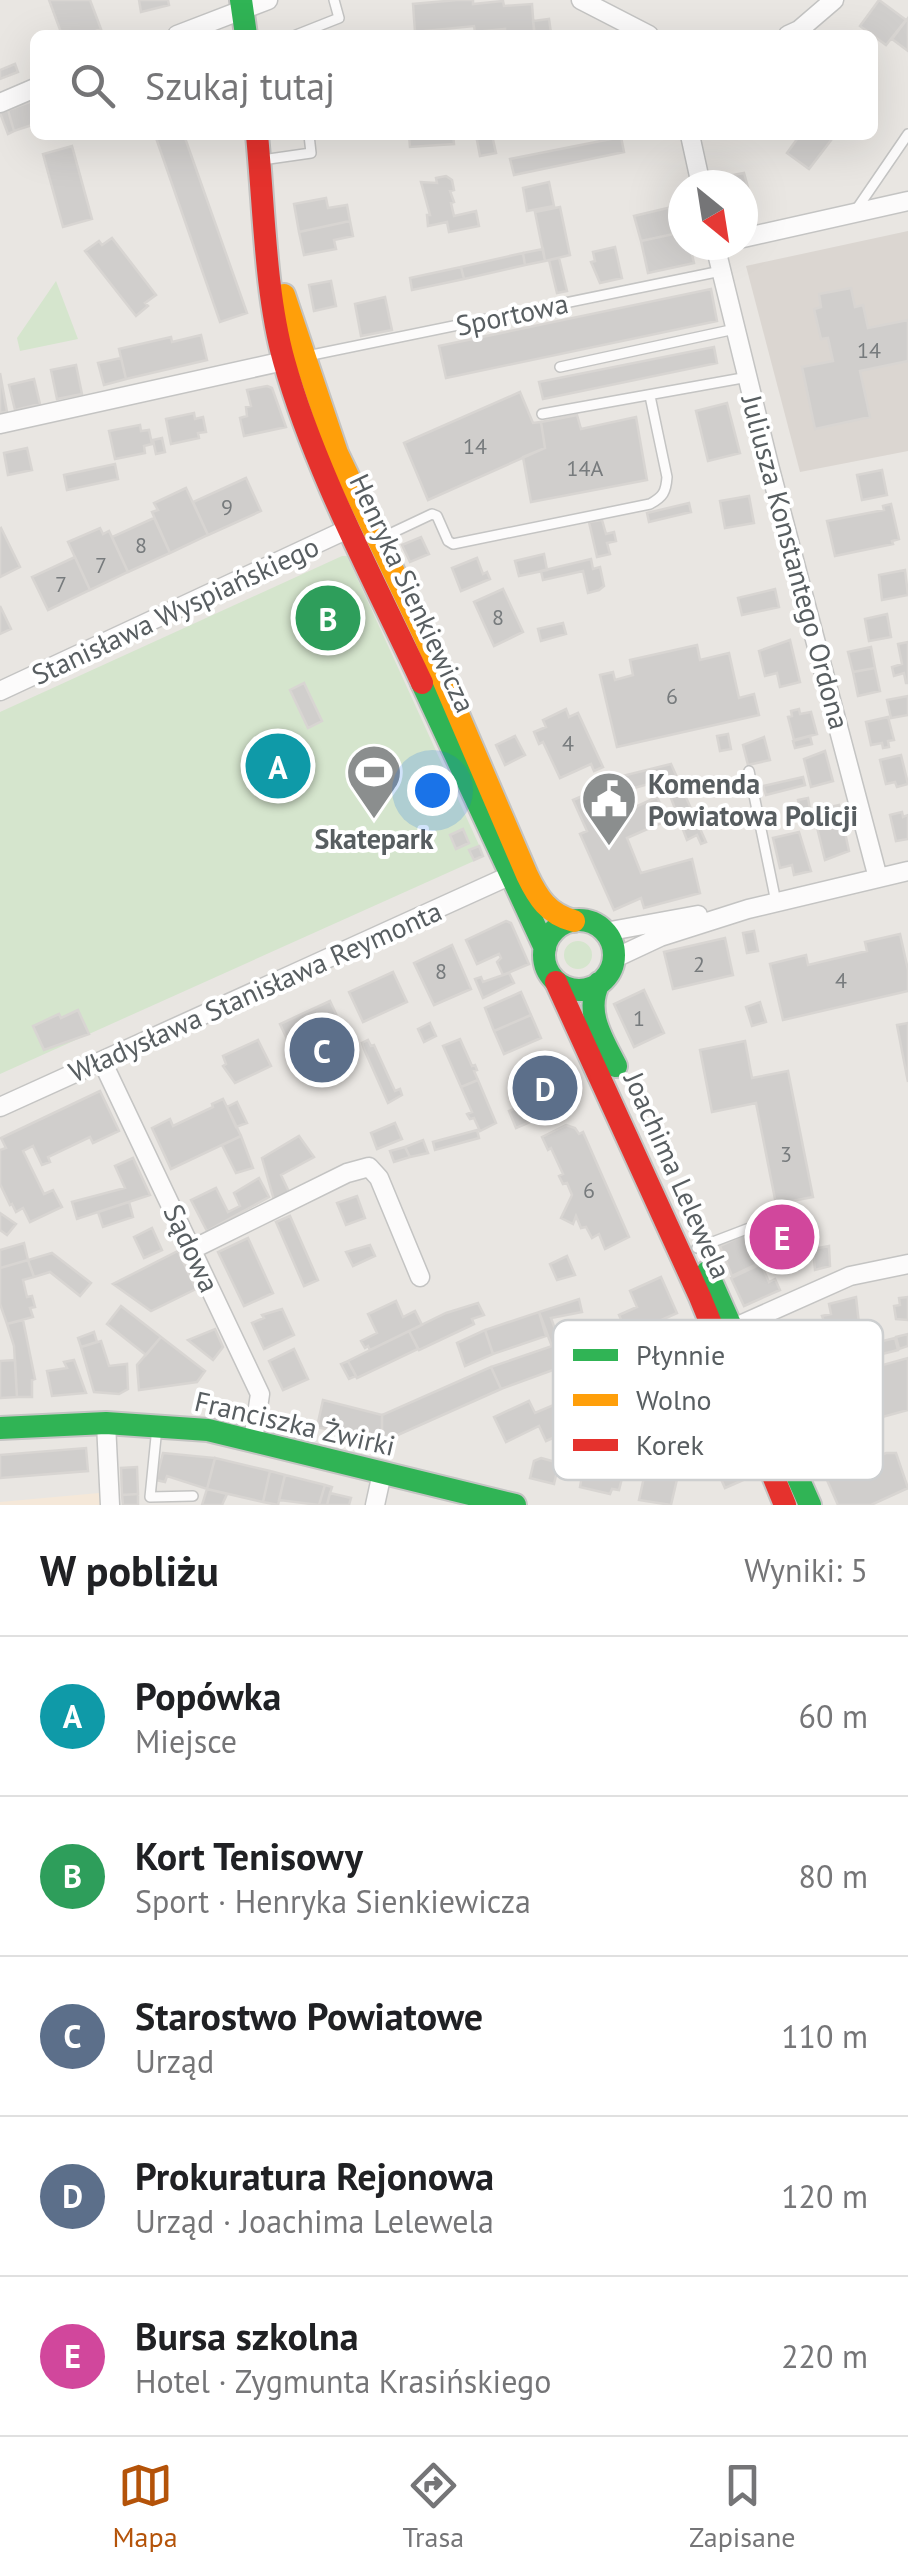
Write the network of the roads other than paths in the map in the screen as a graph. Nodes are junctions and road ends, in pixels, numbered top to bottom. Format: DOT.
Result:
graph roads {
  1 [pos="268,0"];
  2 [pos="334,0"];
  3 [pos="581,0"];
  4 [pos="834,0"];
  5 [pos="242,5"];
  6 [pos="188,30"];
  7 [pos="245,30"];
  8 [pos="309,30"];
  9 [pos="639,30"];
  10 [pos="799,30"];
  11 [pos="30,90"];
  12 [pos="0,102"];
  13 [pos="908,134"];
  14 [pos="257,140"];
  15 [pos="310,140"];
  16 [pos="691,140"];
  17 [pos="259,161"];
  18 [pos="698,170"];
  19 [pos="908,200"];
  20 [pos="854,213"];
  21 [pos="758,235"];
  22 [pos="718,260"];
  23 [pos="721,271"];
  24 [pos="735,328"];
  25 [pos="294,359"];
  26 [pos="560,367"];
  27 [pos="748,378"];
  28 [pos="650,396"];
  29 [pos="542,414"];
  30 [pos="0,424"];
  31 [pos="350,528"];
  32 [pos="378,540"];
  33 [pos="0,691"];
  34 [pos="749,771"];
  35 [pos="908,871"];
  36 [pos="878,878"];
  37 [pos="512,880"];
  38 [pos="776,902"];
  39 [pos="748,910"];
  40 [pos="574,921"];
  41 [pos="605,932"];
  42 [pos="545,948"];
  43 [pos="613,959"];
  44 [pos="556,982"];
  45 [pos="599,984"];
  46 [pos="102,1061"];
  47 [pos="0,1108"];
  48 [pos="812,1242"];
  49 [pos="697,1248"];
  50 [pos="193,1249"];
  51 [pos="908,1264"];
  52 [pos="420,1277"];
  53 [pos="717,1320"];
  54 [pos="719,1320"];
  55 [pos="752,1320"];
  56 [pos="106,1423"];
  57 [pos="157,1424"];
  58 [pos="0,1428"];
  59 [pos="253,1441"];
  60 [pos="382,1473"];
  61 [pos="777,1480"];
  62 [pos="797,1480"];
  63 [pos="193,1496"];
  64 [pos="110,1505"];
  65 [pos="375,1505"];
  66 [pos="514,1505"];
  67 [pos="786,1505"];
  68 [pos="810,1505"];
  1 -- 5 [label="street"];
  2 -- 8 [label="lane"];
  3 -- 9 [label="street"];
  4 -- 10 [label="street"];
  5 -- 6 [label="street"];
  5 -- 7 [label="street"];
  11 -- 12 [label="street"];
  13 -- 20 [label="lane"];
  14 -- 17 [label="street, Henryka Sienkiewicza"];
  15 -- 17 [label="lane"];
  16 -- 18 [label="street"];
  17 -- 25 [label="street, Henryka Sienkiewicza"];
  19 -- 20 [label="street"];
  20 -- 21 [label="street"];
  22 -- 23 [label="street, Juliusza Konstantego Ordona"];
  23 -- 24 [label="street, Juliusza Konstantego Ordona"];
  23 -- 25 [label="lane, Sportowa"];
  24 -- 26 [label="lane"];
  24 -- 27 [label="street, Juliusza Konstantego Ordona"];
  25 -- 30 [label="street, Sportowa"];
  25 -- 31 [label="street, Henryka Sienkiewicza"];
  25 -- 32 [label="street, Henryka Sienkiewicza"];
  27 -- 28 [label="lane"];
  27 -- 36 [label="street, Juliusza Konstantego Ordona"];
  28 -- 29 [label="lane"];
  28 -- 32 [label="lane"];
  31 -- 33 [label="street, Stanisława Wyspiańskiego"];
  31 -- 37 [label="street, Henryka Sienkiewicza"];
  32 -- 40 [label="street, Henryka Sienkiewicza"];
  34 -- 38 [label="lane"];
  35 -- 36 [label="street"];
  36 -- 38 [label="street"];
  37 -- 42 [label="street, Henryka Sienkiewicza"];
  37 -- 46 [label="street, Władysława Stanisława Reymonta"];
  38 -- 39 [label="street"];
  39 -- 41 [label="street"];
  39 -- 43 [label="street"];
  40 -- 41 [label="street"];
  40 -- 42 [label="street"];
  41 -- 43 [label="street"];
  42 -- 44 [label="street"];
  43 -- 45 [label="street"];
  44 -- 45 [label="street"];
  44 -- 53 [label="street, Joachima Lelewela"];
  45 -- 49 [label="street, Joachima Lelewela"];
  46 -- 47 [label="street, Władysława Stanisława Reymonta"];
  46 -- 50 [label="street, Sądowa"];
  48 -- 49 [label="lane"];
  49 -- 54 [label="street, Joachima Lelewela"];
  50 -- 52 [label="street"];
  50 -- 59 [label="street, Sądowa"];
  51 -- 55 [label="street"];
  56 -- 57 [label="street, Franciszka Żwirki"];
  56 -- 58 [label="street, Franciszka Żwirki"];
  56 -- 64 [label="street"];
  57 -- 59 [label="street, Franciszka Żwirki"];
  57 -- 63 [label="lane"];
  59 -- 60 [label="street, Franciszka Żwirki"];
  60 -- 65 [label="street"];
  60 -- 66 [label="street, Franciszka Żwirki"];
  61 -- 67 [label="street, Joachima Lelewela"];
  62 -- 68 [label="street, Joachima Lelewela"];
}
